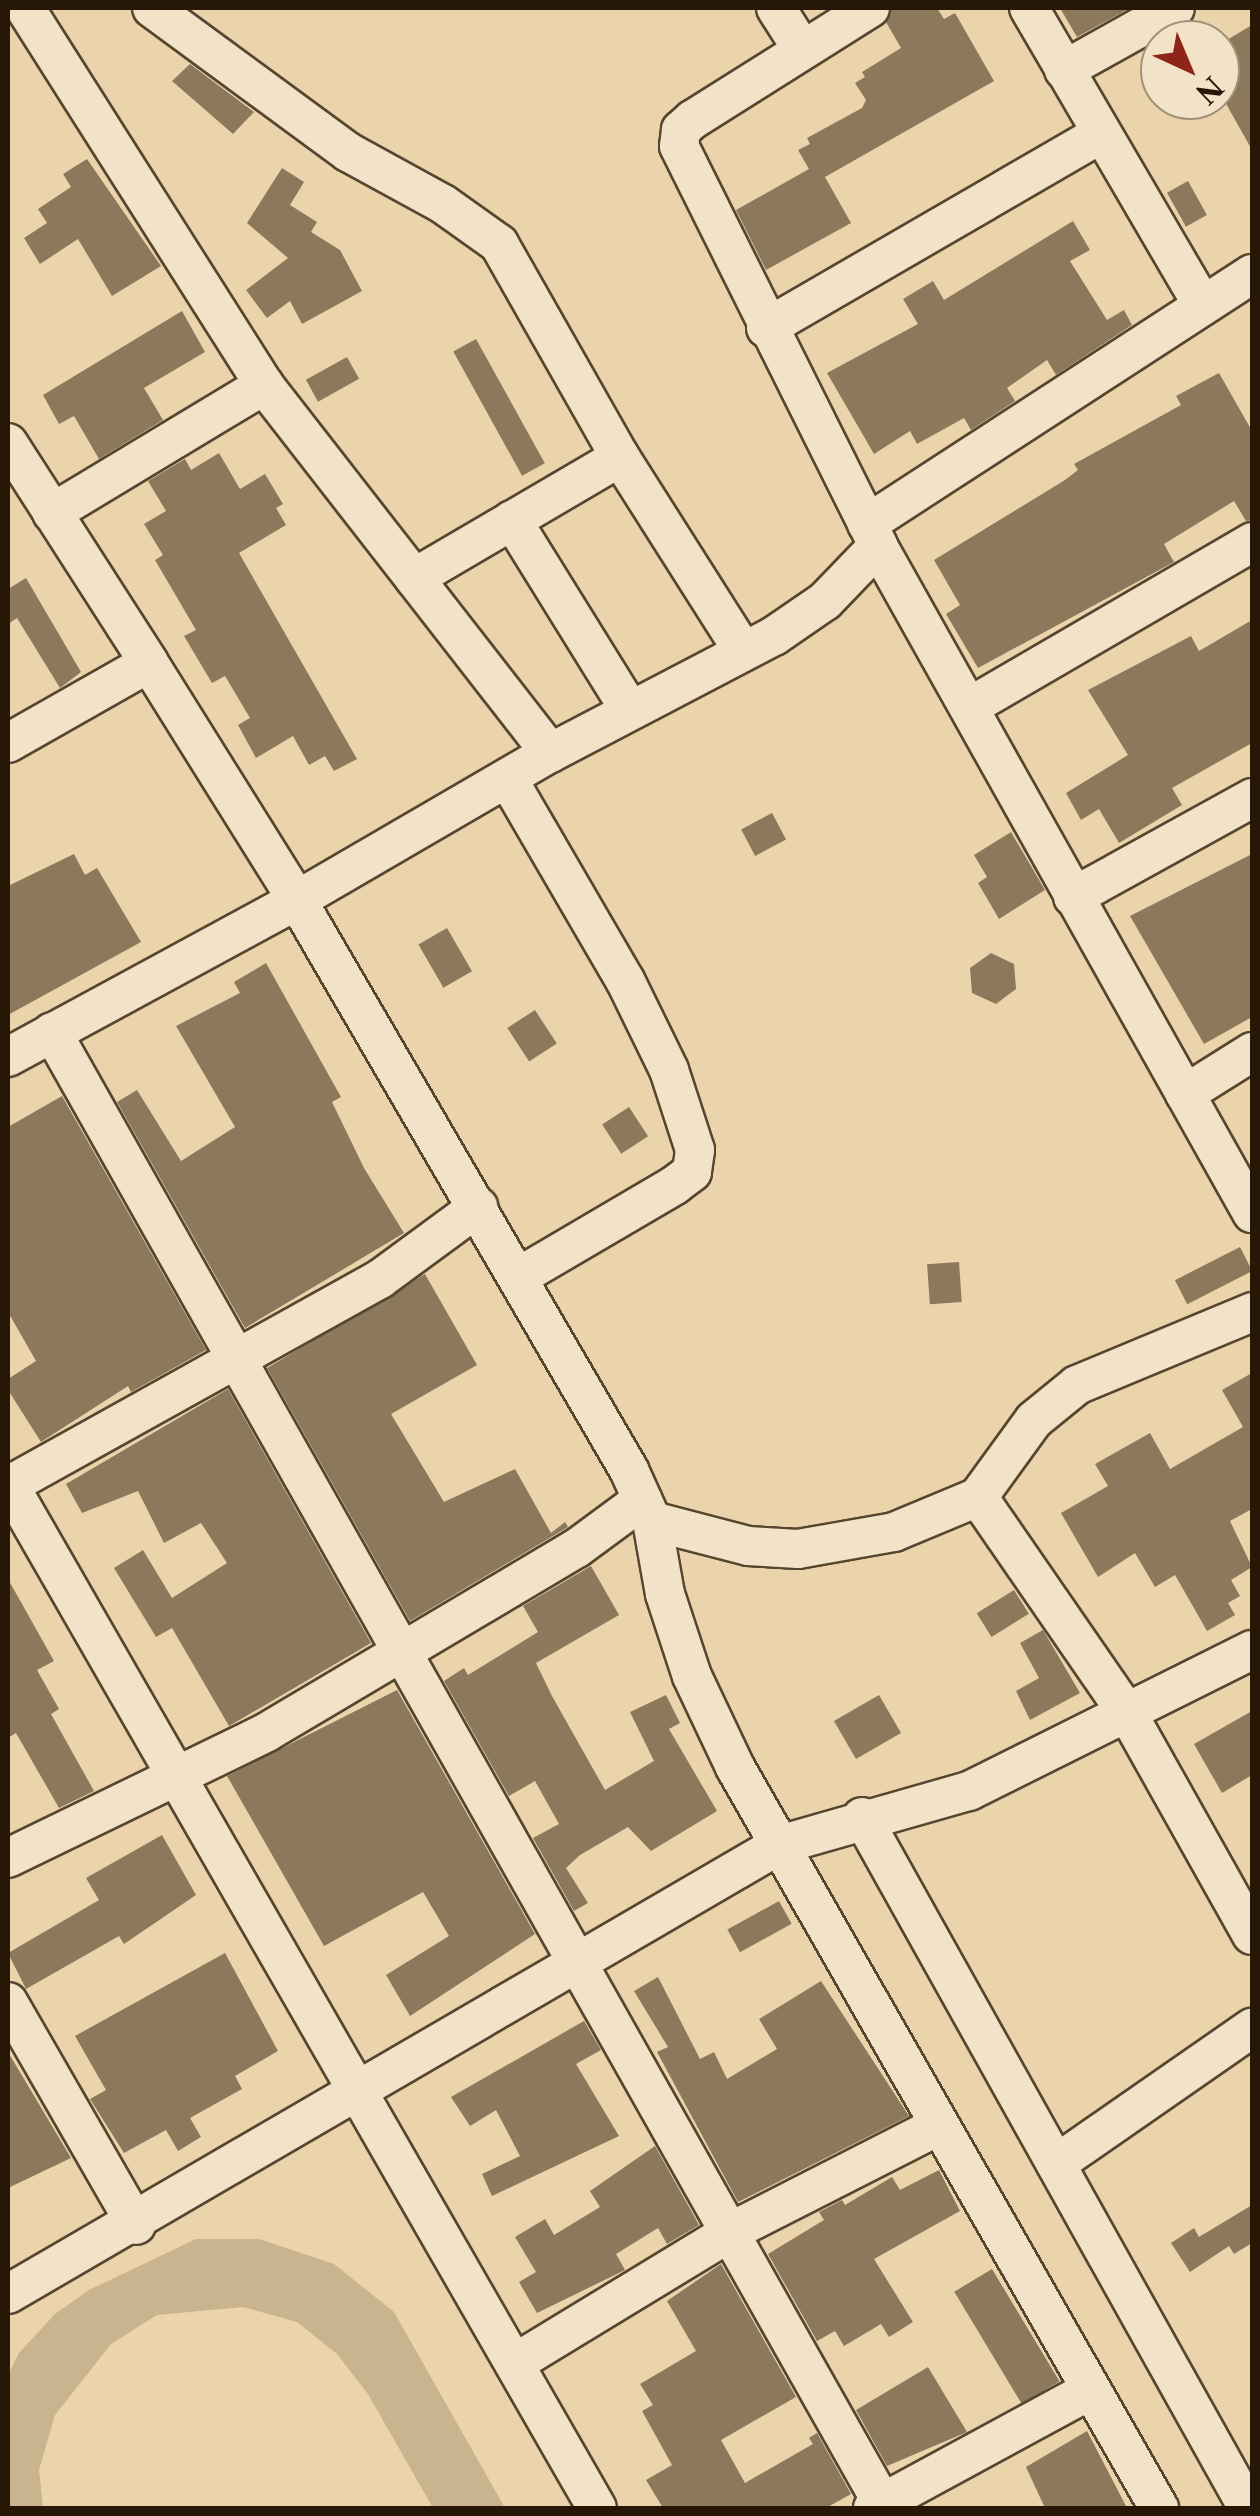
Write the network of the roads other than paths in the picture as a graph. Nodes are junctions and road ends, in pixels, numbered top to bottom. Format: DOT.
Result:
graph roads {
  1 [pos="152,8"];
  2 [pos="776,8"];
  3 [pos="870,8"];
  4 [pos="1029,8"];
  5 [pos="1175,8"];
  6 [pos="33,11"];
  7 [pos="802,49"];
  8 [pos="1064,70"];
  9 [pos="1100,134"];
  10 [pos="1252,274"];
  11 [pos="1202,304"];
  12 [pos="766,328"];
  13 [pos="264,386"];
  14 [pos="8,443"];
  15 [pos="620,457"];
  16 [pos="52,513"];
  17 [pos="512,520"];
  18 [pos="873,535"];
  19 [pos="1252,542"];
  20 [pos="414,578"];
  21 [pos="743,651"];
  22 [pos="149,663"];
  23 [pos="969,708"];
  24 [pos="630,710"];
  25 [pos="8,743"];
  26 [pos="550,753"];
  27 [pos="509,781"];
  28 [pos="1252,798"];
  29 [pos="1073,897"];
  30 [pos="297,900"];
  31 [pos="52,1032"];
  32 [pos="1252,1052"];
  33 [pos="8,1057"];
  34 [pos="1185,1094"];
  35 [pos="478,1207"];
  36 [pos="1252,1213"];
  37 [pos="518,1277"];
  38 [pos="1252,1312"];
  39 [pos="232,1359"];
  40 [pos="8,1485"];
  41 [pos="978,1497"];
  42 [pos="647,1510"];
  43 [pos="1252,1650"];
  44 [pos="400,1656"];
  45 [pos="1130,1716"];
  46 [pos="180,1776"];
  47 [pos="862,1817"];
  48 [pos="779,1845"];
  49 [pos="8,1858"];
  50 [pos="1252,1935"];
  51 [pos="579,1962"];
  52 [pos="8,2002"];
  53 [pos="1252,2028"];
  54 [pos="360,2093"];
  55 [pos="938,2126"];
  56 [pos="1056,2164"];
  57 [pos="136,2225"];
  58 [pos="732,2231"];
  59 [pos="8,2294"];
  60 [pos="515,2363"];
  61 [pos="1090,2390"];
  62 [pos="880,2507"];
  63 [pos="597,2508"];
  64 [pos="1159,2508"];
  65 [pos="1248,2508"];
  1 -- 15 [label="street"];
  2 -- 7 [label="street"];
  3 -- 7 [label="street"];
  4 -- 8 [label="street"];
  5 -- 8 [label="street"];
  6 -- 13 [label="street"];
  7 -- 12 [label="street"];
  8 -- 9 [label="street"];
  9 -- 11 [label="street"];
  9 -- 12 [label="street"];
  10 -- 11 [label="street"];
  11 -- 18 [label="street"];
  12 -- 18 [label="street"];
  13 -- 16 [label="street"];
  13 -- 20 [label="street"];
  14 -- 16 [label="street"];
  15 -- 17 [label="street"];
  15 -- 21 [label="street"];
  16 -- 22 [label="street"];
  17 -- 20 [label="street"];
  17 -- 24 [label="street"];
  18 -- 21 [label="street"];
  18 -- 23 [label="street"];
  19 -- 23 [label="street"];
  20 -- 26 [label="street"];
  21 -- 24 [label="street"];
  22 -- 25 [label="street"];
  22 -- 30 [label="street"];
  23 -- 29 [label="street"];
  24 -- 26 [label="street"];
  26 -- 27 [label="street"];
  27 -- 30 [label="street"];
  27 -- 37 [label="street"];
  28 -- 29 [label="street"];
  29 -- 34 [label="street"];
  30 -- 31 [label="street"];
  30 -- 35 [label="street"];
  31 -- 33 [label="street"];
  31 -- 39 [label="street"];
  32 -- 34 [label="street"];
  34 -- 36 [label="street"];
  35 -- 37 [label="street"];
  35 -- 39 [label="street"];
  37 -- 42 [label="street"];
  38 -- 41 [label="street"];
  39 -- 40 [label="street"];
  39 -- 44 [label="street"];
  40 -- 46 [label="street"];
  41 -- 42 [label="street"];
  41 -- 45 [label="street"];
  42 -- 44 [label="street"];
  42 -- 48 [label="street"];
  43 -- 45 [label="street"];
  44 -- 46 [label="street"];
  44 -- 51 [label="street"];
  45 -- 47 [label="street"];
  45 -- 50 [label="street"];
  46 -- 49 [label="street"];
  46 -- 54 [label="street"];
  47 -- 48 [label="street"];
  47 -- 56 [label="street"];
  48 -- 51 [label="street"];
  48 -- 55 [label="street"];
  51 -- 54 [label="street"];
  51 -- 58 [label="street"];
  52 -- 57 [label="street"];
  53 -- 56 [label="street"];
  54 -- 57 [label="street"];
  54 -- 60 [label="street"];
  55 -- 58 [label="street"];
  55 -- 61 [label="street"];
  56 -- 65 [label="street"];
  57 -- 59 [label="street"];
  58 -- 60 [label="street"];
  58 -- 62 [label="street"];
  60 -- 63 [label="street"];
  61 -- 62 [label="street"];
  61 -- 64 [label="street"];
}
